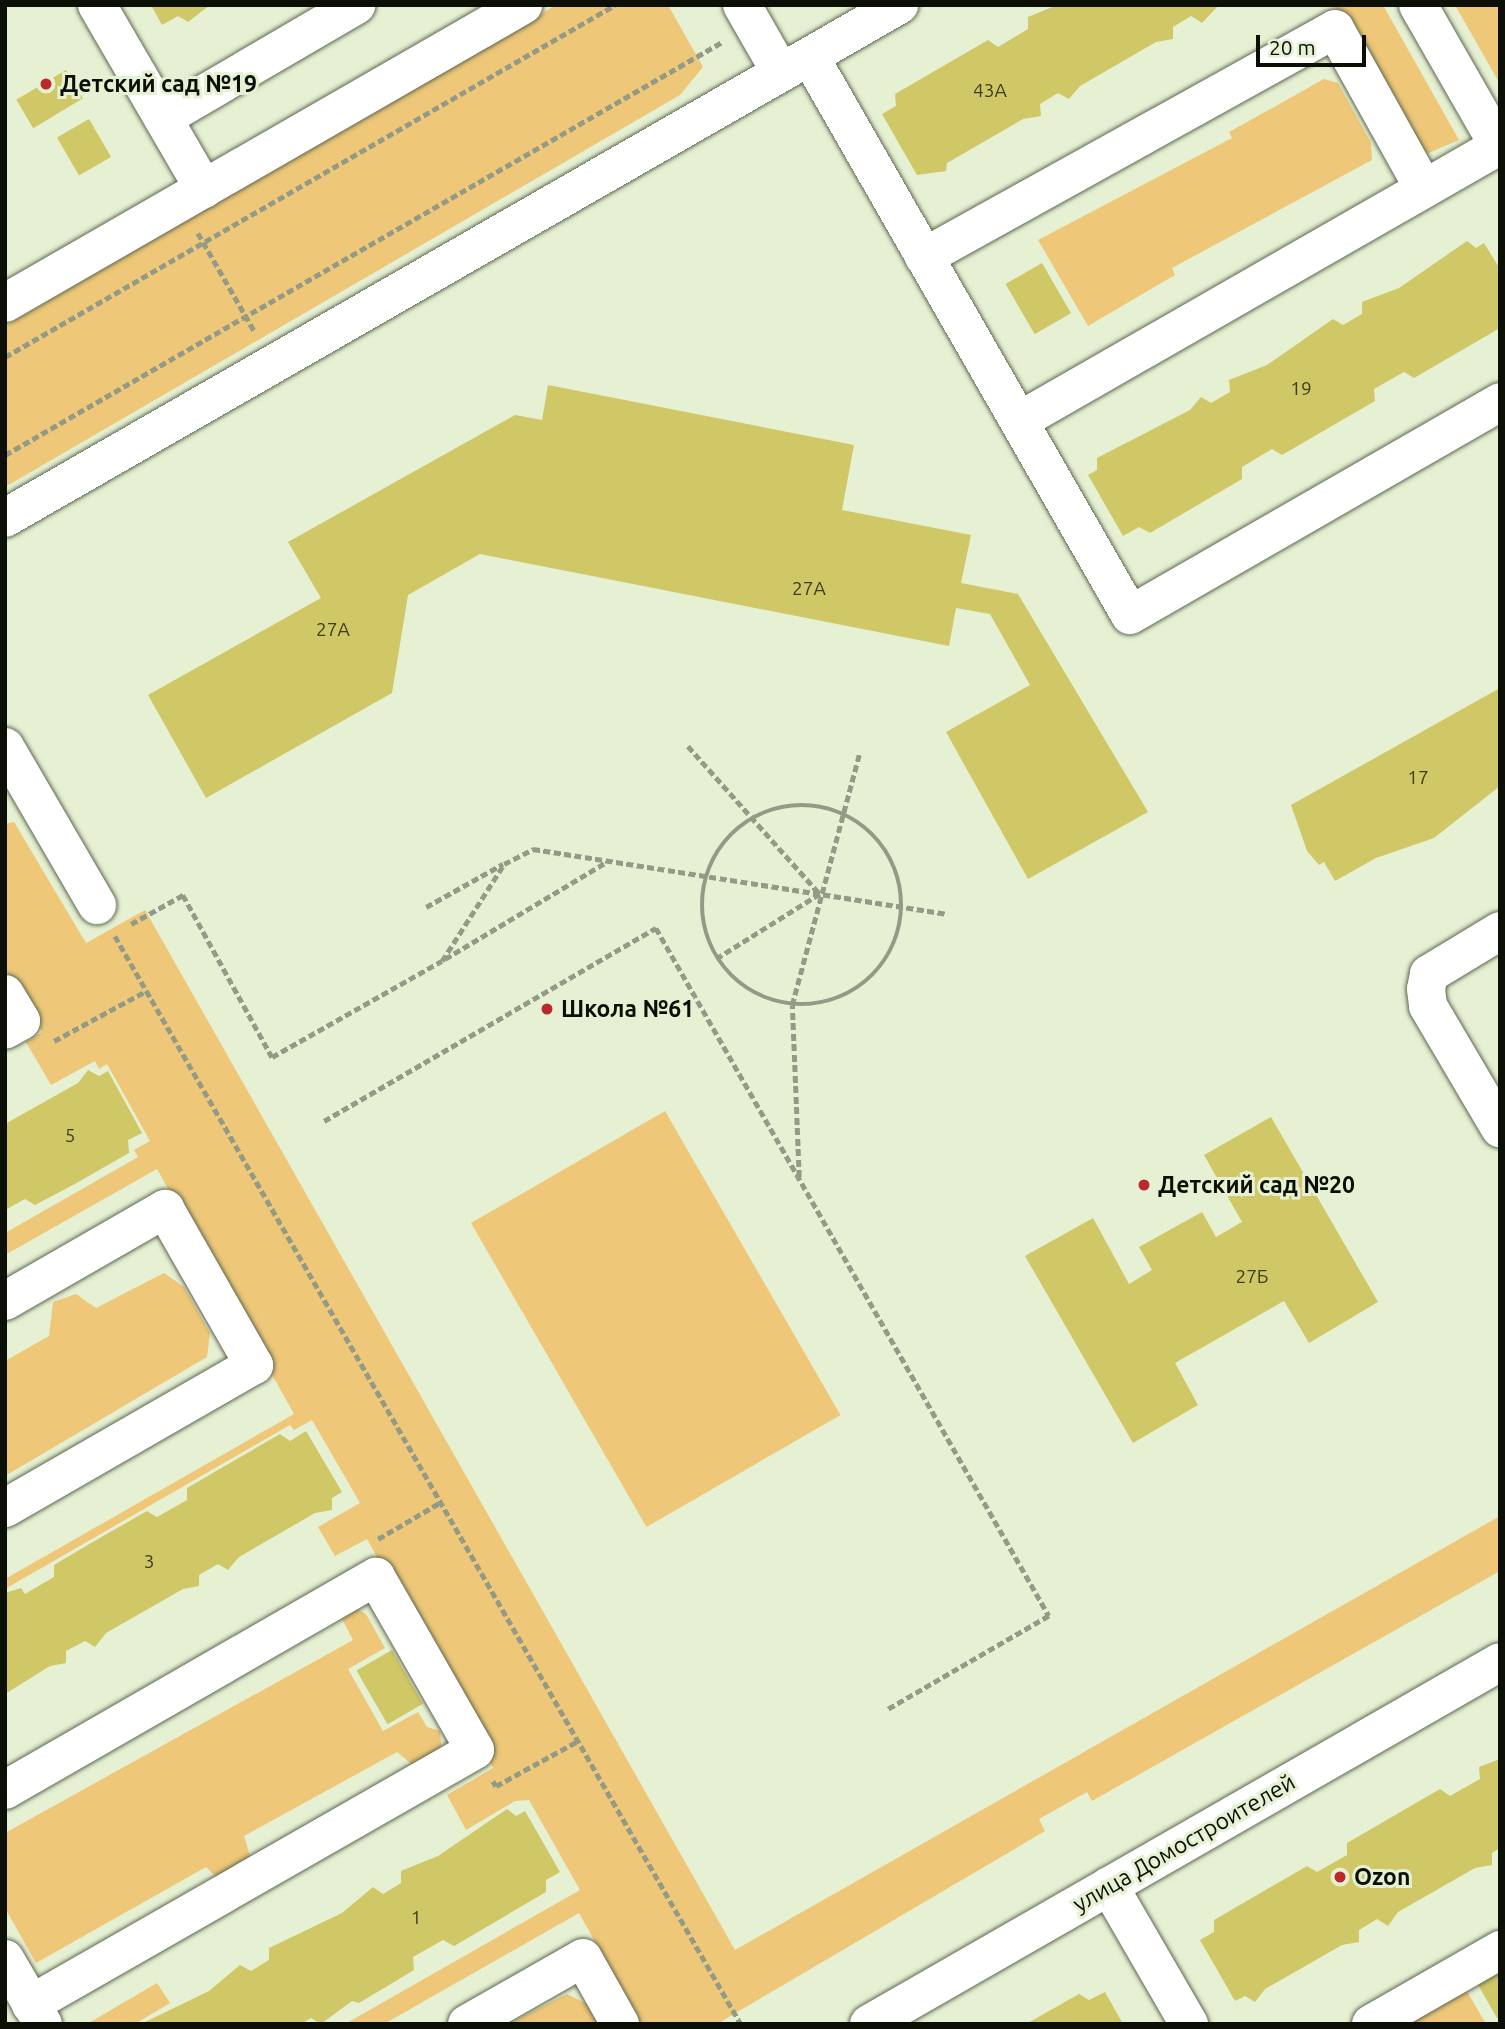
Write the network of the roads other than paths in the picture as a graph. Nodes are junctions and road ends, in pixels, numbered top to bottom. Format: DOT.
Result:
graph roads {
  1 [pos="97,5"];
  2 [pos="356,5"];
  3 [pos="523,5"];
  4 [pos="899,5"];
  5 [pos="1418,5"];
  6 [pos="748,15"];
  7 [pos="795,65"];
  8 [pos="163,118"];
  9 [pos="1499,147"];
  10 [pos="1424,189"];
  11 [pos="192,195"];
  12 [pos="925,257"];
  13 [pos="5,303"];
  14 [pos="1500,402"];
  15 [pos="1019,421"];
  16 [pos="5,517"];
  17 [pos="5,747"];
  18 [pos="16,791"];
  19 [pos="105,920"];
  20 [pos="1500,931"];
  21 [pos="1500,1128"];
  22 [pos="5,1301"];
  23 [pos="5,1508"];
  24 [pos="1500,1662"];
  25 [pos="5,1790"];
  26 [pos="1109,1886"];
  27 [pos="1500,1950"];
  28 [pos="5,1959"];
  29 [pos="37,2014"];
  30 [pos="1375,2023"];
  31 [pos="467,2024"];
  32 [pos="620,2024"];
  33 [pos="869,2024"];
  34 [pos="1189,2024"];
  1 -- 8 [label="street"];
  2 -- 8 [label="street"];
  3 -- 11 [label="street"];
  4 -- 7 [label="street"];
  5 -- 9 [label="street"];
  6 -- 7 [label="street"];
  7 -- 12 [label="street"];
  7 -- 16 [label="street"];
  8 -- 11 [label="street"];
  9 -- 10 [label="street"];
  10 -- 12 [label="street"];
  10 -- 15 [label="street"];
  11 -- 13 [label="street"];
  12 -- 15 [label="street"];
  14 -- 15 [label="street"];
  17 -- 18 [label="street"];
  18 -- 19 [label="street"];
  20 -- 21 [label="street"];
  22 -- 23 [label="street"];
  24 -- 26 [label="street, улица Домостроителей"];
  25 -- 29 [label="street"];
  26 -- 33 [label="street, улица Домостроителей"];
  26 -- 34 [label="street"];
  27 -- 30 [label="street"];
  28 -- 29 [label="street"];
  31 -- 32 [label="street"];
}
